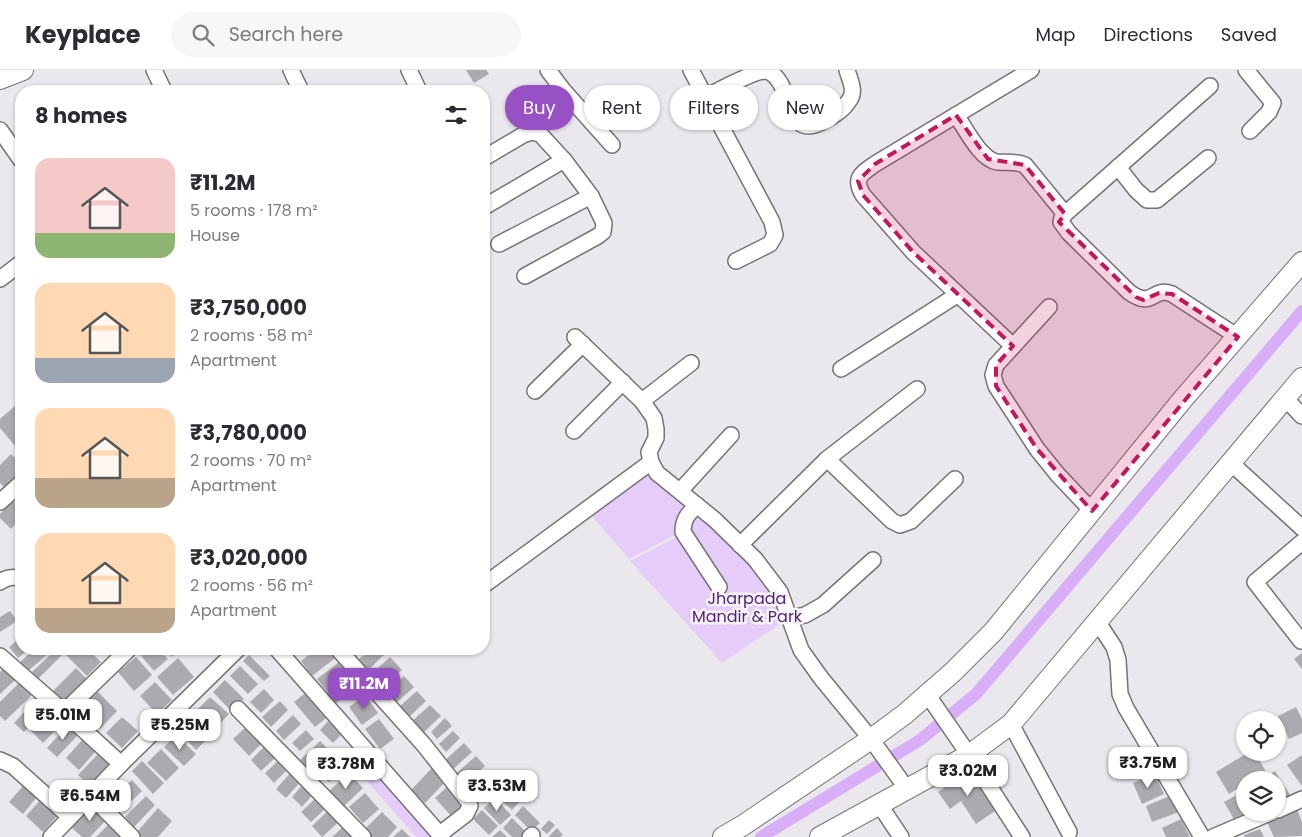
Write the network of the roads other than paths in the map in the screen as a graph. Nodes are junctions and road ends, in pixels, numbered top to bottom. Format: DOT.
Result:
graph roads {
  1 [pos="23,70"];
  2 [pos="154,70"];
  3 [pos="291,70"];
  4 [pos="409,70"];
  5 [pos="548,70"];
  6 [pos="691,70"];
  7 [pos="847,70"];
  8 [pos="1031,70"];
  9 [pos="1246,70"];
  10 [pos="0,79"];
  11 [pos="161,85"];
  12 [pos="298,85"];
  13 [pos="416,85"];
  14 [pos="698,85"];
  15 [pos="730,85"];
  16 [pos="1210,86"];
  17 [pos="956,115"];
  18 [pos="0,130"];
  19 [pos="722,130"];
  20 [pos="1250,131"];
  21 [pos="612,145"];
  22 [pos="15,151"];
  23 [pos="490,155"];
  24 [pos="1208,158"];
  25 [pos="564,160"];
  26 [pos="1118,167"];
  27 [pos="591,196"];
  28 [pos="490,203"];
  29 [pos="1066,214"];
  30 [pos="499,244"];
  31 [pos="736,261"];
  32 [pos="1302,262"];
  33 [pos="15,268"];
  34 [pos="525,276"];
  35 [pos="0,279"];
  36 [pos="957,295"];
  37 [pos="1049,307"];
  38 [pos="1238,337"];
  39 [pos="1013,346"];
  40 [pos="690,363"];
  41 [pos="841,369"];
  42 [pos="1302,378"];
  43 [pos="623,382"];
  44 [pos="917,388"];
  45 [pos="535,391"];
  46 [pos="1285,398"];
  47 [pos="642,401"];
  48 [pos="1302,416"];
  49 [pos="574,431"];
  50 [pos="731,435"];
  51 [pos="827,459"];
  52 [pos="651,462"];
  53 [pos="1231,462"];
  54 [pos="955,479"];
  55 [pos="15,488"];
  56 [pos="680,491"];
  57 [pos="0,502"];
  58 [pos="697,505"];
  59 [pos="1092,511"];
  60 [pos="1302,528"];
  61 [pos="1302,542"];
  62 [pos="740,545"];
  63 [pos="873,560"];
  64 [pos="15,577"];
  65 [pos="490,581"];
  66 [pos="0,582"];
  67 [pos="719,587"];
  68 [pos="790,618"];
  69 [pos="1097,621"];
  70 [pos="1302,640"];
  71 [pos="123,655"];
  72 [pos="232,655"];
  73 [pos="282,655"];
  74 [pos="343,655"];
  75 [pos="0,656"];
  76 [pos="927,694"];
  77 [pos="238,709"];
  78 [pos="64,712"];
  79 [pos="1011,724"];
  80 [pos="875,745"];
  81 [pos="969,754"];
  82 [pos="0,760"];
  83 [pos="121,764"];
  84 [pos="902,782"];
  85 [pos="91,796"];
  86 [pos="1301,801"];
  87 [pos="879,804"];
  88 [pos="1286,807"];
  89 [pos="70,817"];
  90 [pos="1251,821"];
  91 [pos="1069,832"];
  92 [pos="441,836"];
  93 [pos="51,837"];
  94 [pos="132,837"];
  95 [pos="363,837"];
  96 [pos="723,837"];
  97 [pos="820,837"];
  98 [pos="901,837"];
  99 [pos="1022,837"];
  100 [pos="1202,837"];
  101 [pos="1213,837"];
  1 -- 10 [label="street"];
  2 -- 11 [label="street"];
  3 -- 12 [label="street"];
  4 -- 13 [label="street"];
  5 -- 21 [label="street"];
  6 -- 14 [label="street"];
  7 -- 15 [label="street"];
  8 -- 17 [label="street"];
  9 -- 20 [label="street"];
  16 -- 26 [label="street"];
  17 -- 29 [label="street"];
  17 -- 36 [label="street"];
  18 -- 22 [label="street"];
  19 -- 31 [label="street"];
  23 -- 25 [label="street"];
  24 -- 26 [label="street"];
  25 -- 27 [label="street"];
  25 -- 28 [label="street"];
  26 -- 29 [label="street"];
  27 -- 30 [label="street"];
  27 -- 34 [label="street"];
  29 -- 38 [label="street"];
  32 -- 38 [label="street"];
  33 -- 35 [label="street"];
  36 -- 39 [label="street"];
  36 -- 41 [label="street"];
  37 -- 39 [label="street"];
  38 -- 59 [label="street"];
  39 -- 59 [label="street"];
  40 -- 47 [label="street"];
  42 -- 46 [label="street"];
  43 -- 45 [label="street"];
  43 -- 47 [label="street"];
  43 -- 49 [label="street"];
  44 -- 51 [label="street"];
  46 -- 48 [label="street"];
  46 -- 53 [label="street"];
  47 -- 52 [label="street"];
  50 -- 56 [label="street"];
  51 -- 54 [label="street"];
  51 -- 62 [label="street"];
  52 -- 56 [label="street"];
  52 -- 65 [label="street"];
  53 -- 60 [label="street"];
  53 -- 69 [label="street"];
  55 -- 57 [label="street"];
  56 -- 58 [label="street"];
  58 -- 62 [label="street"];
  58 -- 67 [label="street"];
  59 -- 76 [label="street"];
  61 -- 70 [label="street"];
  62 -- 68 [label="street"];
  63 -- 68 [label="street"];
  64 -- 66 [label="street"];
  68 -- 80 [label="street"];
  69 -- 79 [label="street"];
  69 -- 100 [label="street"];
  71 -- 78 [label="street"];
  72 -- 83 [label="street"];
  73 -- 92 [label="street"];
  74 -- 92 [label="street"];
  75 -- 78 [label="street"];
  76 -- 80 [label="street"];
  76 -- 81 [label="street"];
  77 -- 95 [label="street"];
  78 -- 83 [label="street"];
  79 -- 81 [label="street"];
  79 -- 91 [label="street"];
  80 -- 84 [label="street"];
  80 -- 96 [label="street"];
  81 -- 84 [label="street"];
  81 -- 99 [label="street"];
  82 -- 89 [label="street"];
  83 -- 85 [label="street"];
  84 -- 87 [label="street"];
  85 -- 89 [label="street"];
  85 -- 94 [label="street"];
  86 -- 88 [label="street"];
  87 -- 97 [label="street"];
  87 -- 98 [label="street"];
  89 -- 93 [label="street"];
  90 -- 101 [label="street"];
}
